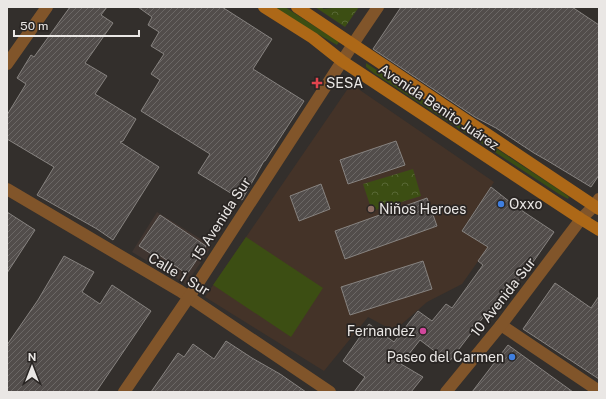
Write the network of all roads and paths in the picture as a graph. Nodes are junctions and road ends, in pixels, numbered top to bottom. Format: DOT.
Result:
graph roads {
  1 [pos="47,7"];
  2 [pos="264,7"];
  3 [pos="297,7"];
  4 [pos="378,7"];
  5 [pos="353,45"];
  6 [pos="342,61"];
  7 [pos="7,64"];
  8 [pos="7,189"];
  9 [pos="597,205"];
  10 [pos="581,219"];
  11 [pos="599,230"];
  12 [pos="189,297"];
  13 [pos="501,325"];
  14 [pos="599,391"];
  15 [pos="124,392"];
  16 [pos="330,392"];
  17 [pos="446,392"];
  1 -- 7 [label="street"];
  2 -- 6 [label="street, Avenida Benito Juárez"];
  3 -- 5 [label="street, Avenida Benito Juárez"];
  4 -- 5 [label="street, 15 Avenida Sur"];
  5 -- 6 [label="street, 15 Avenida Sur"];
  5 -- 9 [label="street, Avenida Benito Juárez"];
  6 -- 10 [label="street, Avenida Benito Juárez"];
  6 -- 12 [label="street, 15 Avenida Sur"];
  8 -- 12 [label="street, Calle 1 Sur"];
  9 -- 10 [label="street, 10 Avenida Sur"];
  10 -- 11 [label="street, Avenida Benito Juárez"];
  10 -- 13 [label="street, 10 Avenida Sur"];
  12 -- 15 [label="street, 15 Avenida Sur"];
  12 -- 16 [label="street, Calle 1 Sur"];
  13 -- 14 [label="street"];
  13 -- 17 [label="street, 10 Avenida Sur"];
}
